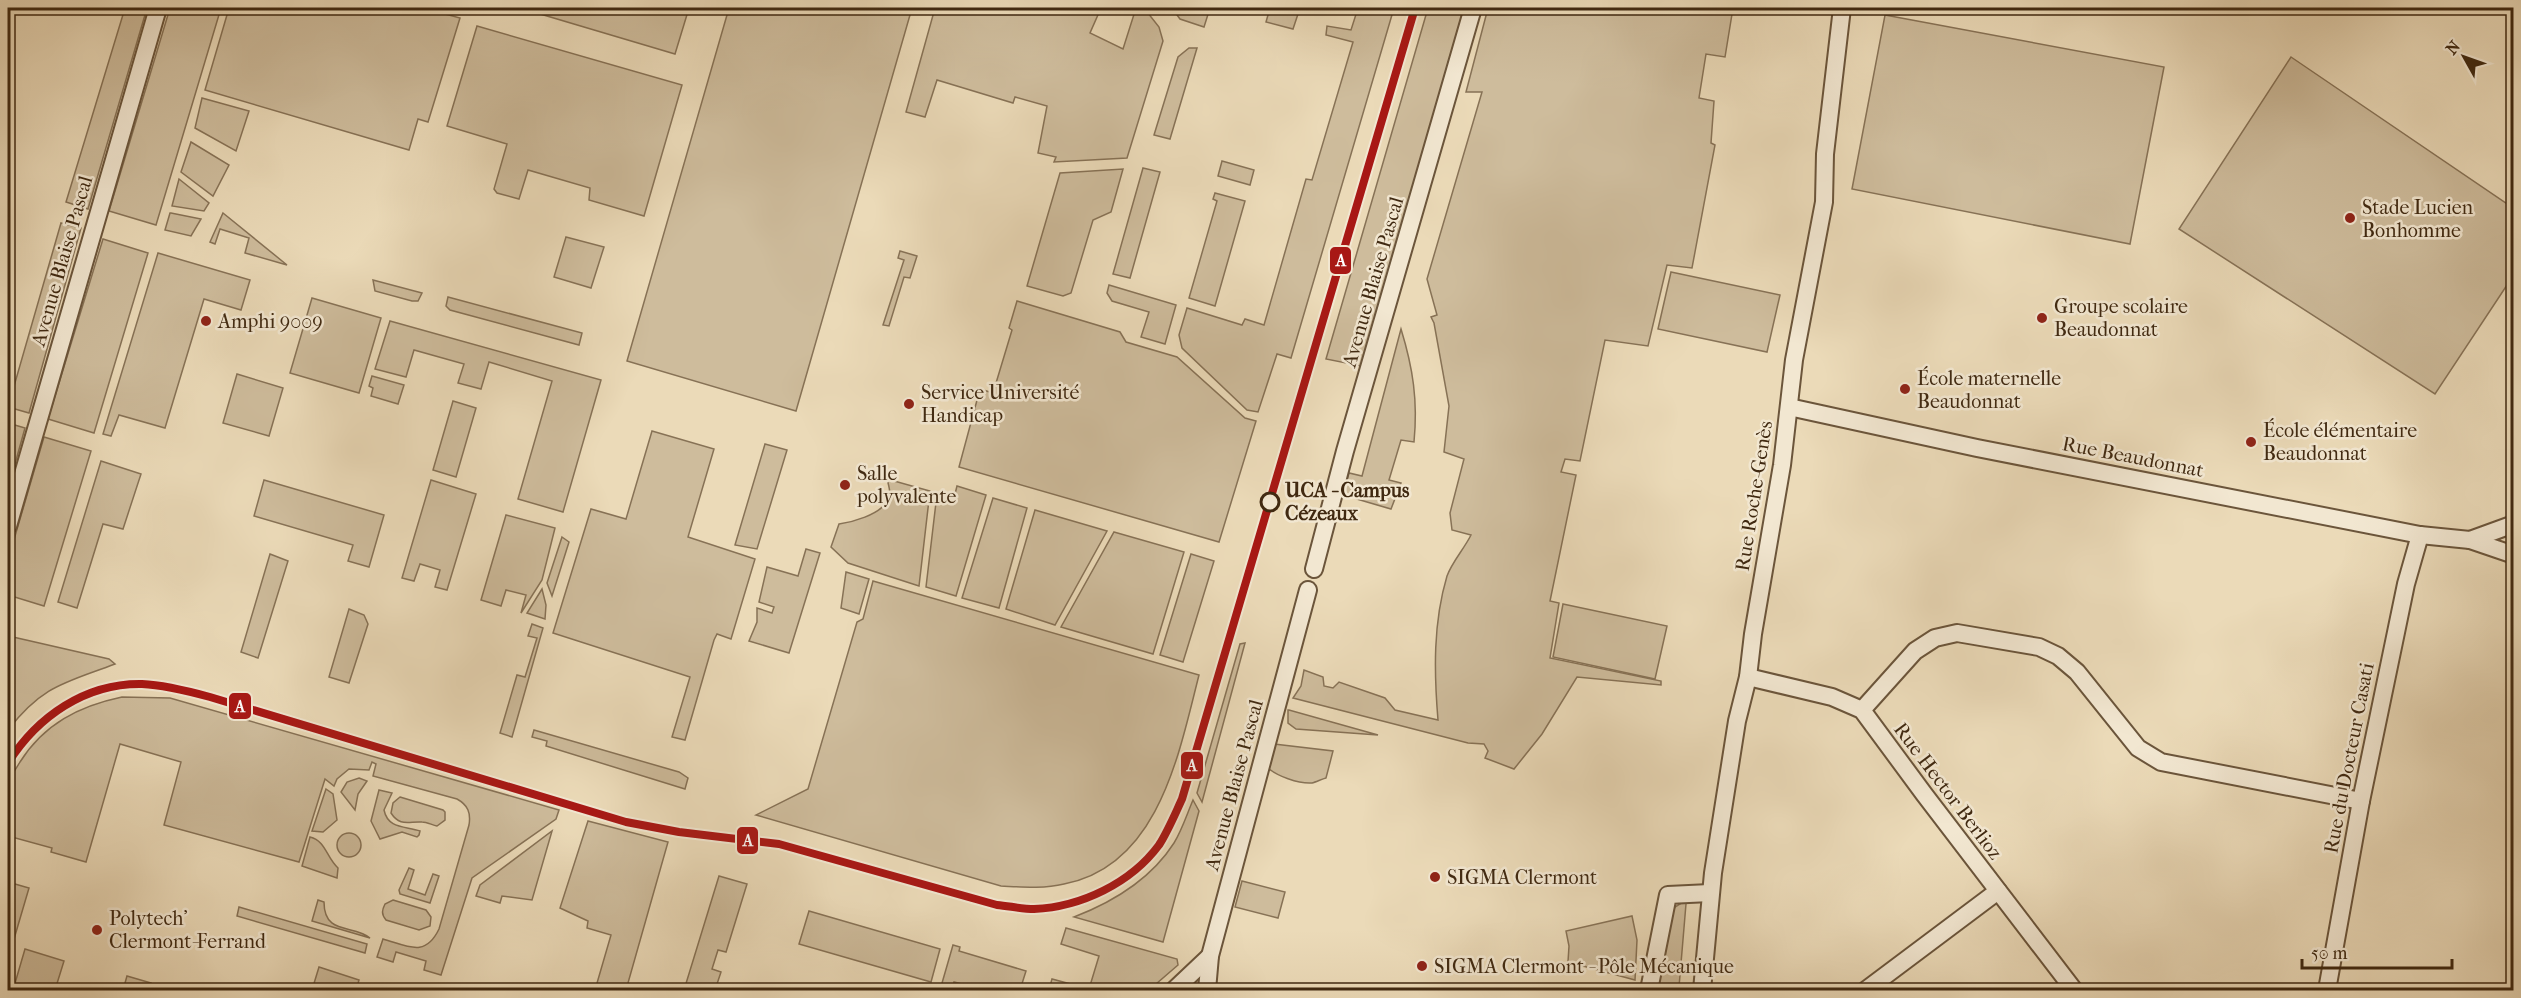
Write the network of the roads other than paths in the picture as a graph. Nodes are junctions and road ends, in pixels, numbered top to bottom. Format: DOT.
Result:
graph roads {
  1 [pos="158,8"];
  2 [pos="1473,8"];
  3 [pos="1842,8"];
  4 [pos="1789,407"];
  5 [pos="2512,524"];
  6 [pos="8,526"];
  7 [pos="2420,535"];
  8 [pos="2470,540"];
  9 [pos="2512,554"];
  10 [pos="1314,569"];
  11 [pos="1308,590"];
  12 [pos="1748,677"];
  13 [pos="1862,710"];
  14 [pos="2361,801"];
  15 [pos="1998,891"];
  16 [pos="1710,893"];
  17 [pos="1210,956"];
  18 [pos="1174,990"];
  19 [pos="1207,990"];
  20 [pos="1649,990"];
  21 [pos="1702,990"];
  22 [pos="1866,990"];
  23 [pos="2074,990"];
  24 [pos="2327,990"];
  1 -- 6 [label="street, Avenue Blaise Pascal"];
  2 -- 10 [label="street, Avenue Blaise Pascal"];
  3 -- 4 [label="street, Rue Roche-Genès"];
  4 -- 7 [label="street, Rue Beaudonnat"];
  4 -- 12 [label="street, Rue Roche-Genès"];
  5 -- 8 [label="street"];
  5 -- 9 [label="street"];
  7 -- 8 [label="street, Rue Beaudonnat"];
  7 -- 14 [label="street, Rue du Docteur Casati"];
  8 -- 9 [label="street"];
  11 -- 17 [label="street, Avenue Blaise Pascal"];
  12 -- 13 [label="street, Rue Hector Berlioz"];
  12 -- 16 [label="street, Rue Roche-Genès"];
  13 -- 14 [label="street"];
  13 -- 15 [label="street, Rue Hector Berlioz"];
  14 -- 24 [label="street, Rue du Docteur Casati"];
  15 -- 22 [label="street"];
  15 -- 23 [label="street, Rue Hector Berlioz"];
  16 -- 20 [label="street"];
  16 -- 21 [label="street, Rue Roche-Genès"];
  17 -- 18 [label="street"];
  17 -- 19 [label="street, Avenue Blaise Pascal"];
}
